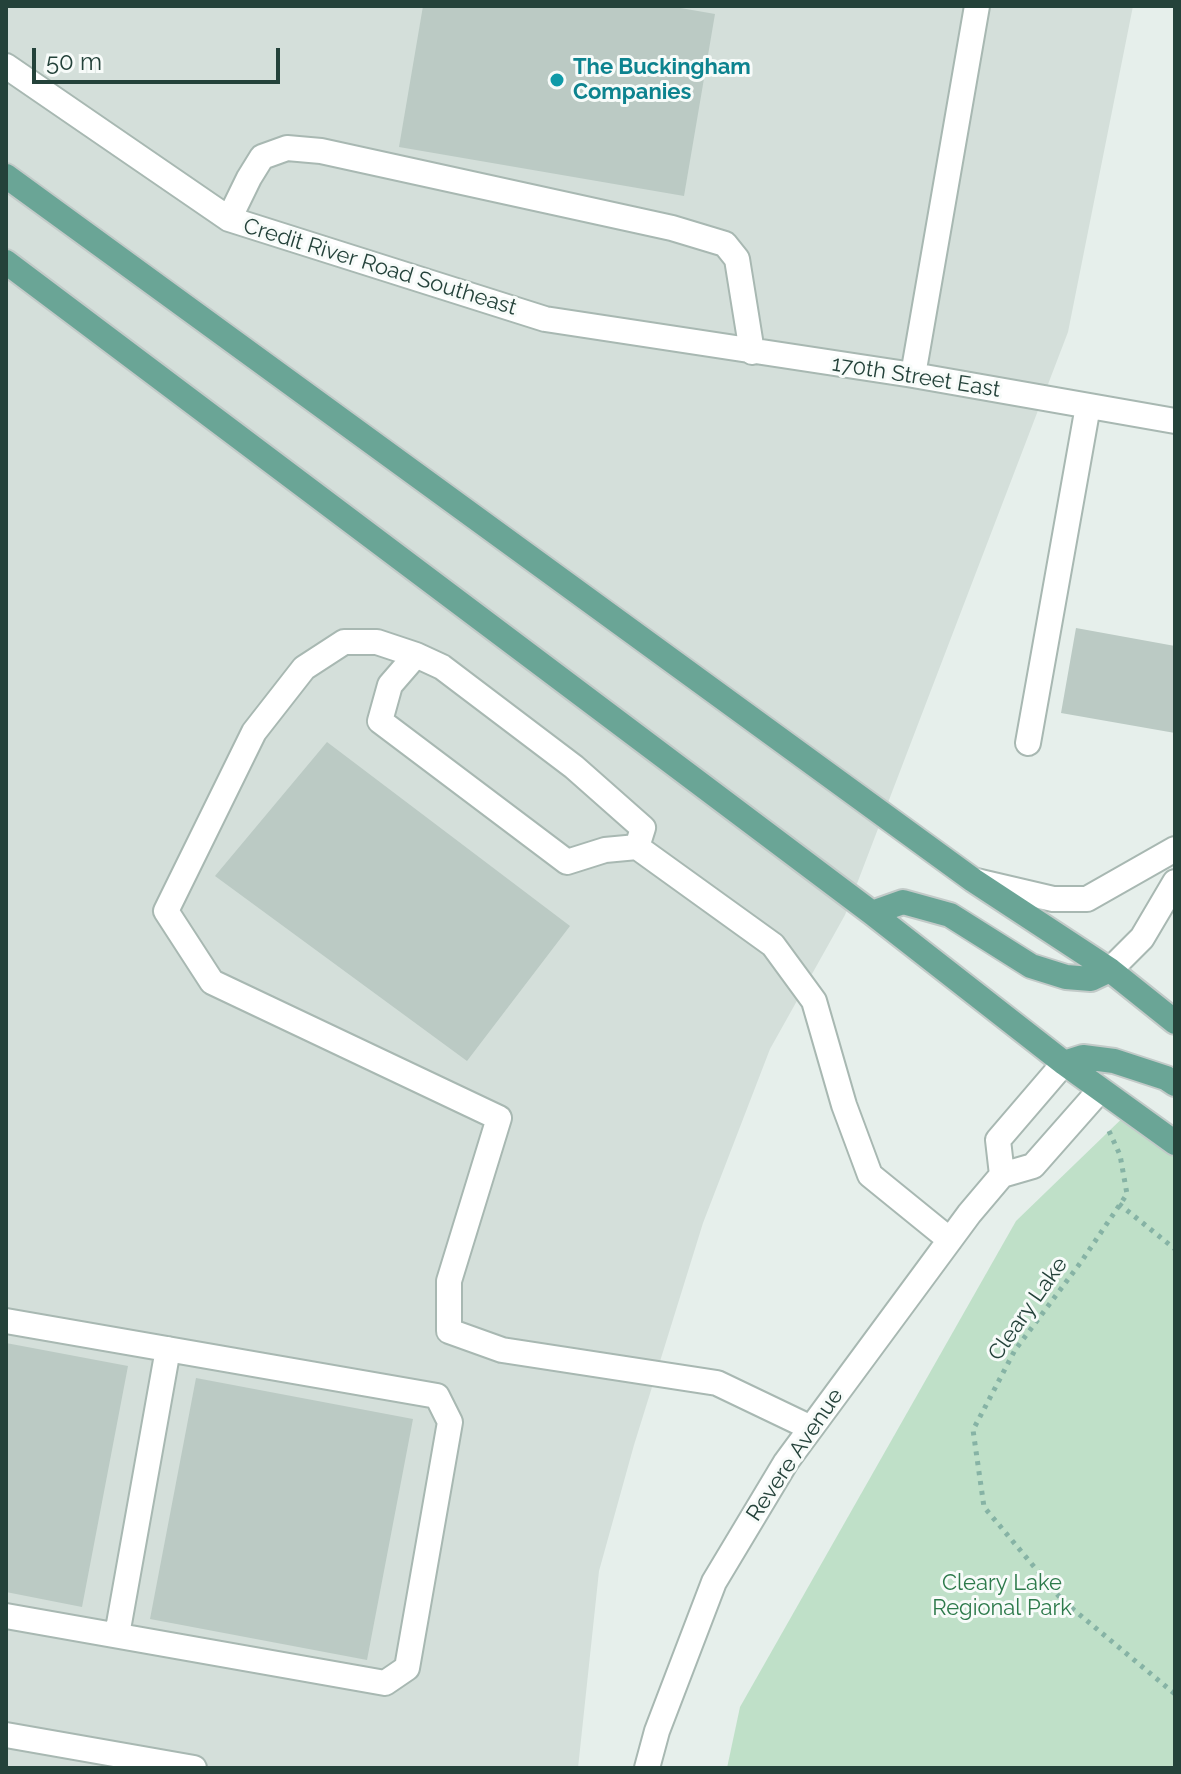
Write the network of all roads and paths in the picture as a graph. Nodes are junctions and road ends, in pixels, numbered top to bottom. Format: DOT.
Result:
graph roads {
  1 [pos="977,6"];
  2 [pos="6,66"];
  3 [pos="6,176"];
  4 [pos="229,219"];
  5 [pos="6,262"];
  6 [pos="657,335"];
  7 [pos="752,352"];
  8 [pos="913,375"];
  9 [pos="1088,406"];
  10 [pos="1175,421"];
  11 [pos="416,655"];
  12 [pos="1028,743"];
  13 [pos="637,847"];
  14 [pos="1175,849"];
  15 [pos="973,880"];
  16 [pos="1175,882"];
  17 [pos="872,913"];
  18 [pos="1110,970"];
  19 [pos="1175,1022"];
  20 [pos="1064,1063"];
  21 [pos="1175,1084"];
  22 [pos="1100,1090"];
  23 [pos="1175,1143"];
  24 [pos="1120,1155"];
  25 [pos="1002,1175"];
  26 [pos="1119,1204"];
  27 [pos="950,1240"];
  28 [pos="1175,1249"];
  29 [pos="6,1321"];
  30 [pos="168,1349"];
  31 [pos="811,1428"];
  32 [pos="6,1616"];
  33 [pos="117,1635"];
  34 [pos="1175,1694"];
  35 [pos="6,1735"];
  36 [pos="194,1768"];
  37 [pos="647,1768"];
  1 -- 8 [label="street"];
  2 -- 4 [label="street, Credit River Road Southeast"];
  3 -- 15 [label="main road"];
  4 -- 6 [label="street, Credit River Road Southeast"];
  4 -- 7 [label="street"];
  5 -- 17 [label="main road"];
  6 -- 7 [label="street, 170th Street East"];
  7 -- 8 [label="street, 170th Street East"];
  8 -- 9 [label="street, 170th Street East"];
  9 -- 10 [label="street, 170th Street East"];
  9 -- 12 [label="street"];
  11 -- 13 [label="street"];
  11 -- 13 [label="street"];
  11 -- 31 [label="street"];
  13 -- 27 [label="street"];
  14 -- 15 [label="street"];
  15 -- 18 [label="main road"];
  16 -- 18 [label="street"];
  17 -- 18 [label="main road"];
  17 -- 20 [label="main road"];
  18 -- 19 [label="main road"];
  20 -- 21 [label="main road"];
  20 -- 22 [label="main road"];
  20 -- 25 [label="street"];
  22 -- 23 [label="main road"];
  22 -- 25 [label="street, Revere Avenue"];
  24 -- 26 [label="path, Cleary Lake"];
  25 -- 27 [label="street, Revere Avenue"];
  26 -- 28 [label="path"];
  26 -- 34 [label="path, Cleary Lake"];
  27 -- 31 [label="street, Revere Avenue"];
  29 -- 30 [label="street"];
  30 -- 33 [label="street"];
  30 -- 33 [label="street"];
  31 -- 37 [label="street, Revere Avenue"];
  32 -- 33 [label="street"];
  35 -- 36 [label="street"];
}
